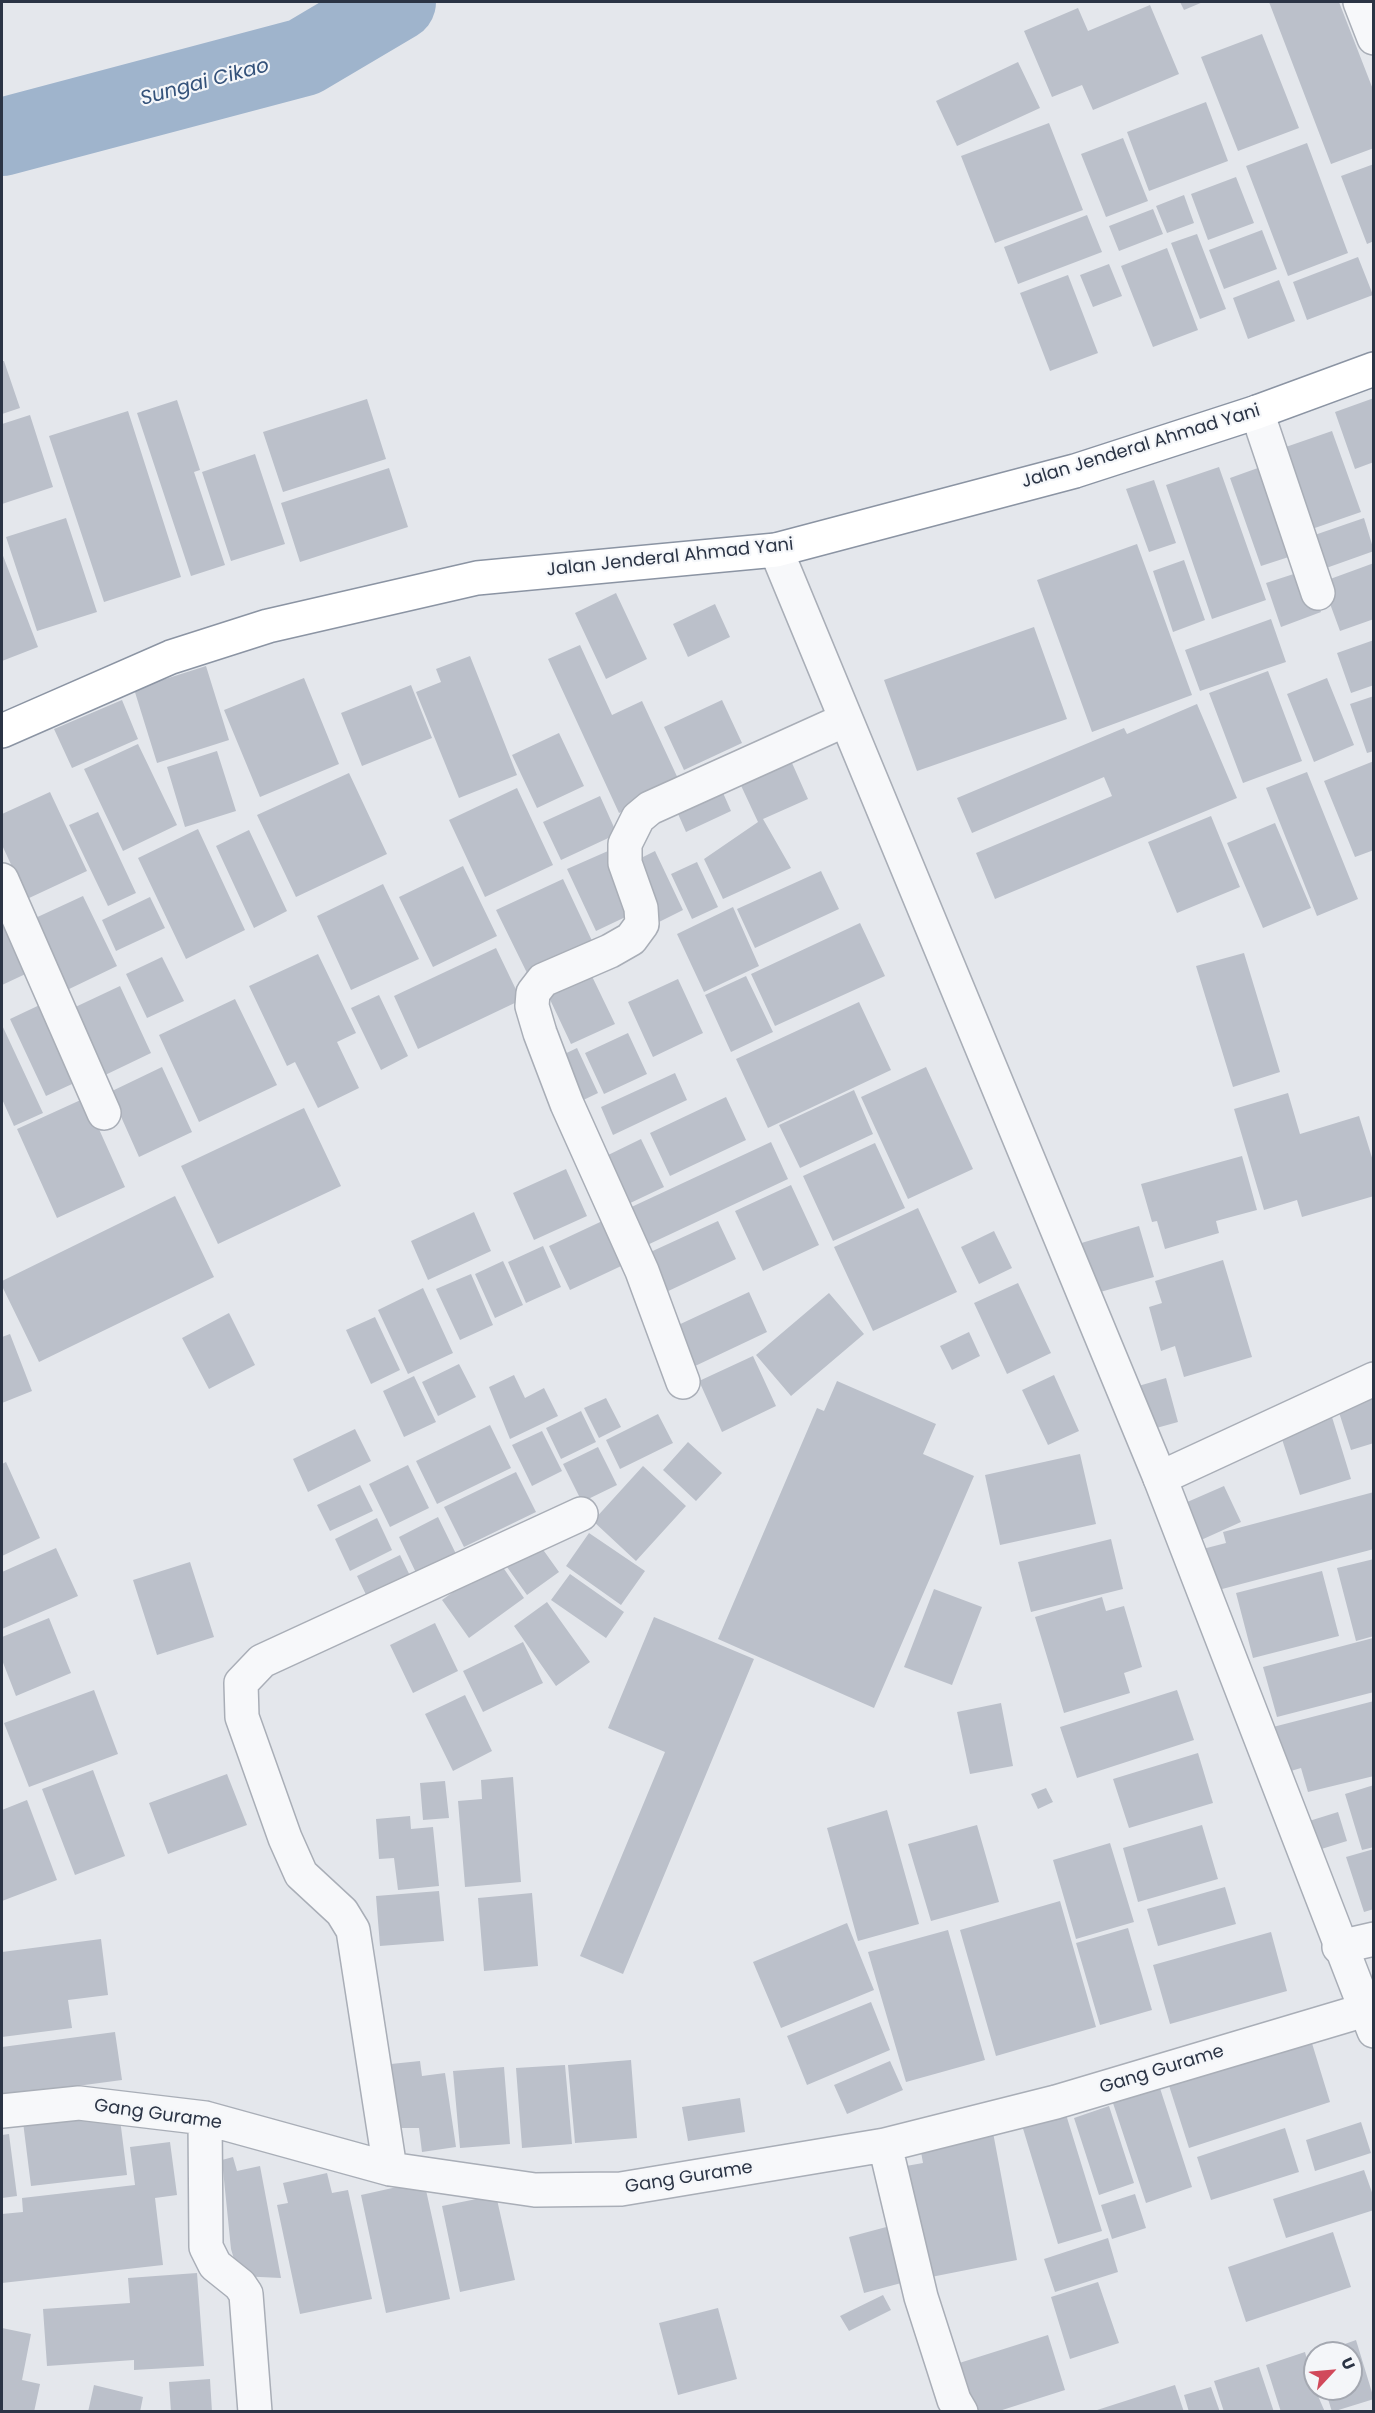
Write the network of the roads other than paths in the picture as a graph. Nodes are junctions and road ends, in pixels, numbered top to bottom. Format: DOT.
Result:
graph roads {
  1 [pos="1360,2"];
  2 [pos="1374,38"];
  3 [pos="1374,369"];
  4 [pos="1257,412"];
  5 [pos="776,550"];
  6 [pos="1318,593"];
  7 [pos="845,720"];
  8 [pos="2,731"];
  9 [pos="2,880"];
  10 [pos="105,1113"];
  11 [pos="1374,1379"];
  12 [pos="683,1382"];
  13 [pos="1160,1478"];
  14 [pos="581,1514"];
  15 [pos="1374,1939"];
  16 [pos="1339,1947"];
  17 [pos="1369,2021"];
  18 [pos="2,2112"];
  19 [pos="205,2118"];
  20 [pos="885,2145"];
  21 [pos="390,2169"];
  22 [pos="255,2412"];
  23 [pos="961,2412"];
  1 -- 2 [label="street"];
  3 -- 4 [label="highway, Jalan Jenderal Ahmad Yani"];
  4 -- 5 [label="highway, Jalan Jenderal Ahmad Yani"];
  4 -- 6 [label="street"];
  5 -- 7 [label="street"];
  5 -- 8 [label="highway, Jalan Jenderal Ahmad Yani"];
  7 -- 12 [label="street"];
  7 -- 13 [label="street"];
  9 -- 10 [label="street"];
  11 -- 13 [label="street"];
  13 -- 16 [label="street"];
  14 -- 21 [label="street"];
  15 -- 16 [label="street"];
  16 -- 17 [label="street"];
  17 -- 20 [label="street, Gang Gurame"];
  18 -- 19 [label="street, Gang Gurame"];
  19 -- 21 [label="street, Gang Gurame"];
  19 -- 22 [label="street"];
  20 -- 21 [label="street, Gang Gurame"];
  20 -- 23 [label="street"];
}
